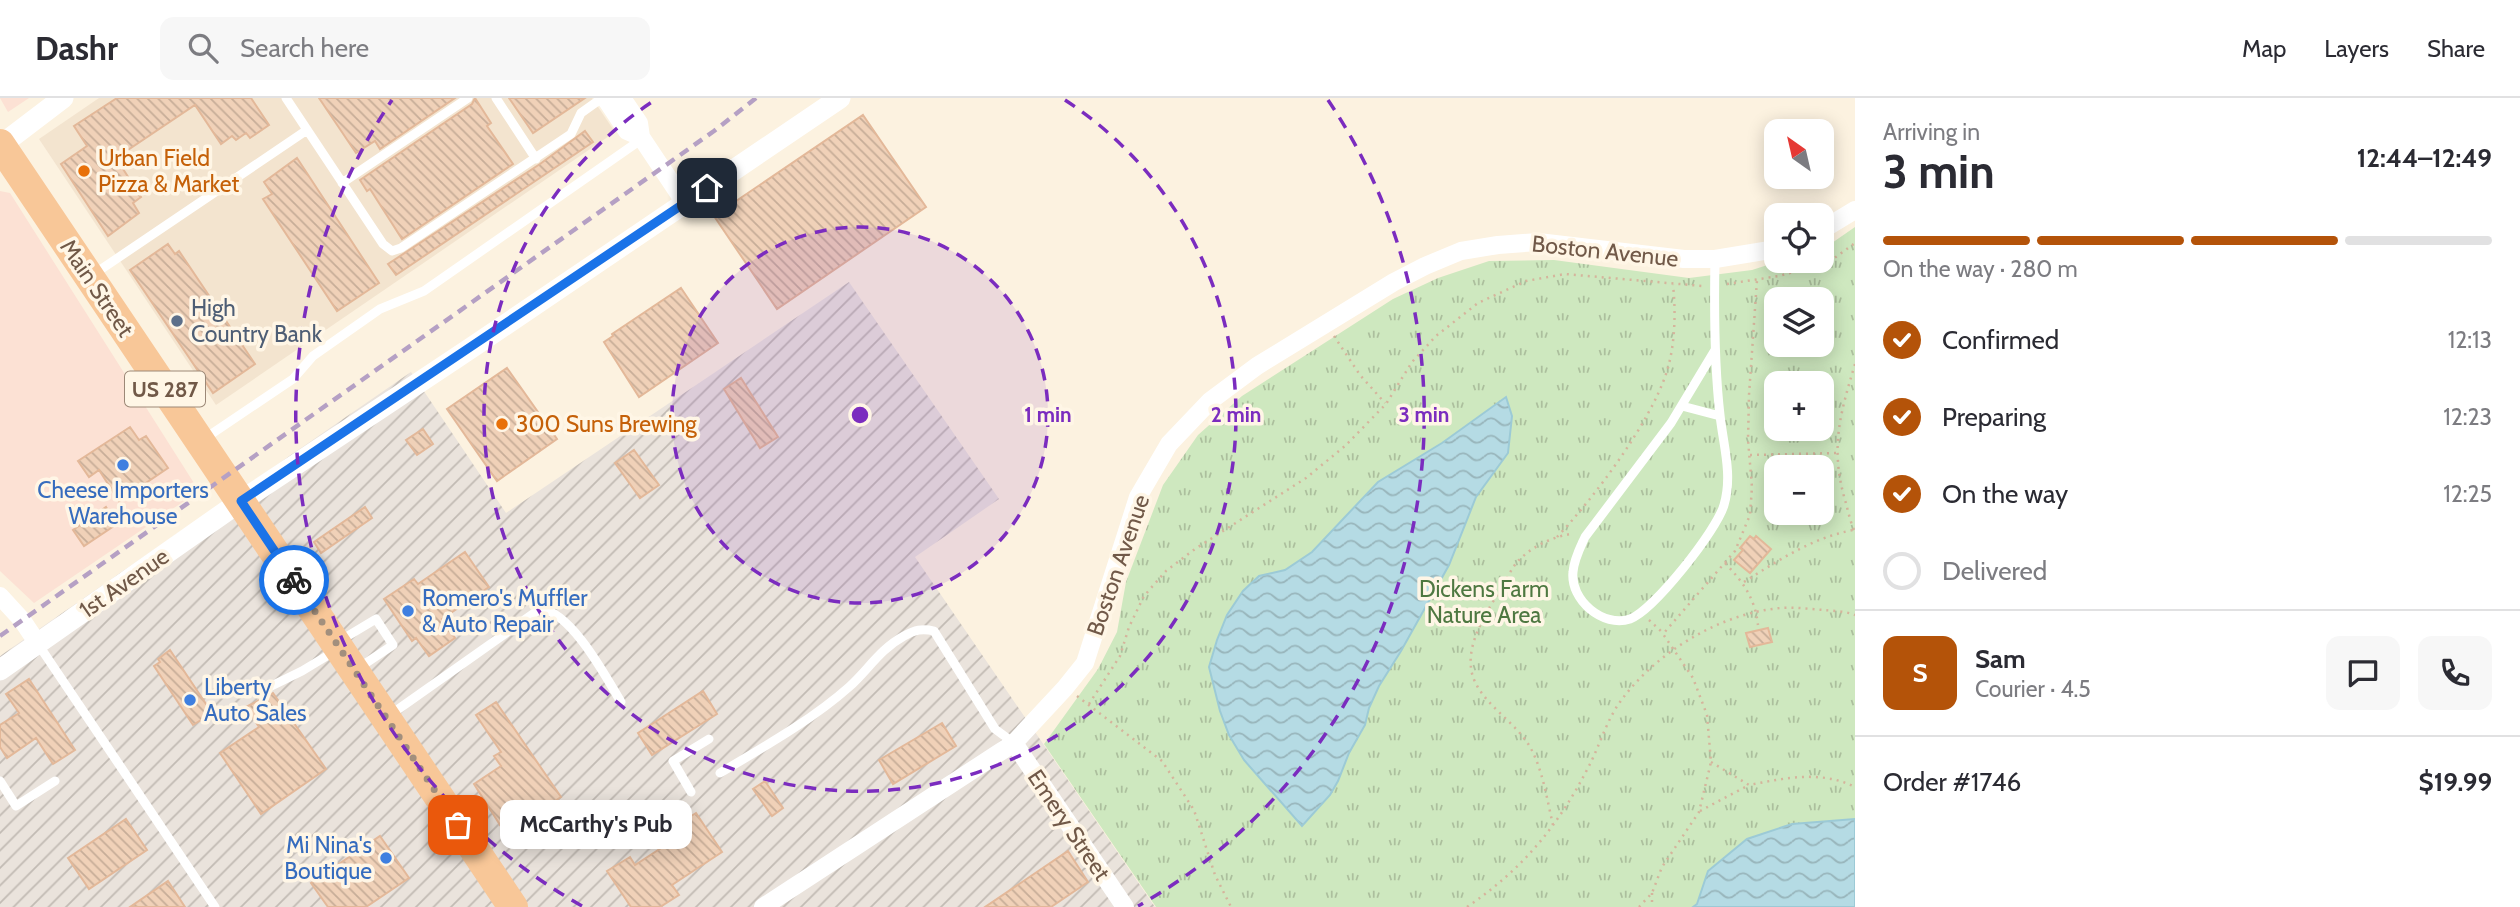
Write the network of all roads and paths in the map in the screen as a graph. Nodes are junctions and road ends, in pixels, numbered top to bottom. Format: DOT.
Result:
graph roads {
  1 [pos="63,98"];
  2 [pos="286,98"];
  3 [pos="468,98"];
  4 [pos="496,98"];
  5 [pos="603,98"];
  6 [pos="622,98"];
  7 [pos="840,98"];
  8 [pos="307,130"];
  9 [pos="642,138"];
  10 [pos="0,145"];
  11 [pos="536,159"];
  12 [pos="342,183"];
  13 [pos="685,203"];
  14 [pos="1855,210"];
  15 [pos="1834,223"];
  16 [pos="1855,243"];
  17 [pos="1764,250"];
  18 [pos="1715,259"];
  19 [pos="89,277"];
  20 [pos="1673,285"];
  21 [pos="1715,285"];
  22 [pos="1326,324"];
  23 [pos="1715,350"];
  24 [pos="1855,364"];
  25 [pos="1386,404"];
  26 [pos="1682,406"];
  27 [pos="1720,416"];
  28 [pos="200,442"];
  29 [pos="1837,453"];
  30 [pos="1750,455"];
  31 [pos="241,501"];
  32 [pos="1590,531"];
  33 [pos="1854,531"];
  34 [pos="1557,537"];
  35 [pos="1724,563"];
  36 [pos="1744,582"];
  37 [pos="0,596"];
  38 [pos="1443,607"];
  39 [pos="1642,612"];
  40 [pos="1757,613"];
  41 [pos="1855,615"];
  42 [pos="1758,625"];
  43 [pos="1480,626"];
  44 [pos="1663,634"];
  45 [pos="38,644"];
  46 [pos="1674,649"];
  47 [pos="344,654"];
  48 [pos="0,670"];
  49 [pos="1065,688"];
  50 [pos="257,693"];
  51 [pos="621,702"];
  52 [pos="1088,704"];
  53 [pos="386,718"];
  54 [pos="709,739"];
  55 [pos="1014,743"];
  56 [pos="1711,762"];
  57 [pos="720,774"];
  58 [pos="55,780"];
  59 [pos="0,781"];
  60 [pos="1749,785"];
  61 [pos="1855,788"];
  62 [pos="691,792"];
  63 [pos="1699,812"];
  64 [pos="1553,825"];
  65 [pos="1652,893"];
  66 [pos="215,907"];
  67 [pos="513,907"];
  68 [pos="763,907"];
  69 [pos="1125,907"];
  70 [pos="1231,907"];
  71 [pos="1467,907"];
  72 [pos="1639,907"];
  73 [pos="1652,907"];
  1 -- 10 [label="street"];
  2 -- 8 [label="lane"];
  3 -- 12 [label="lane"];
  4 -- 11 [label="lane"];
  5 -- 9 [label="street"];
  5 -- 11 [label="lane"];
  6 -- 9 [label="street"];
  7 -- 13 [label="street, 1st Avenue"];
  8 -- 12 [label="lane"];
  8 -- 19 [label="lane"];
  9 -- 13 [label="street"];
  9 -- 28 [label="lane"];
  10 -- 19 [label="highway, Main Street / US 287"];
  11 -- 12 [label="lane"];
  13 -- 31 [label="street, 1st Avenue"];
  14 -- 15 [label="street"];
  16 -- 21 [label="path"];
  17 -- 18 [label="street, Boston Avenue"];
  18 -- 21 [label="lane"];
  18 -- 22 [label="street, Boston Avenue"];
  19 -- 28 [label="highway, Main Street / US 287"];
  20 -- 21 [label="path"];
  20 -- 25 [label="path"];
  20 -- 34 [label="path"];
  21 -- 23 [label="lane"];
  22 -- 25 [label="path"];
  22 -- 49 [label="street, Boston Avenue"];
  23 -- 26 [label="lane"];
  23 -- 27 [label="lane"];
  24 -- 29 [label="path"];
  25 -- 52 [label="path"];
  26 -- 27 [label="lane"];
  26 -- 32 [label="lane"];
  27 -- 39 [label="lane"];
  28 -- 31 [label="highway, Main Street / US 287"];
  29 -- 30 [label="path"];
  29 -- 33 [label="path"];
  31 -- 45 [label="street, 1st Avenue"];
  31 -- 47 [label="highway, US 287"];
  32 -- 34 [label="path"];
  32 -- 39 [label="lane"];
  33 -- 36 [label="path"];
  34 -- 43 [label="path"];
  35 -- 36 [label="path"];
  36 -- 40 [label="path"];
  37 -- 45 [label="street"];
  38 -- 43 [label="path"];
  39 -- 44 [label="path"];
  40 -- 41 [label="path"];
  40 -- 42 [label="path"];
  40 -- 46 [label="path"];
  43 -- 64 [label="path"];
  45 -- 48 [label="street, 1st Avenue"];
  45 -- 66 [label="lane"];
  46 -- 56 [label="path"];
  46 -- 64 [label="path"];
  47 -- 47 [label="lane"];
  47 -- 50 [label="lane"];
  47 -- 53 [label="highway, US 287"];
  49 -- 52 [label="path"];
  49 -- 55 [label="street, Boston Avenue"];
  51 -- 53 [label="lane"];
  52 -- 70 [label="path"];
  53 -- 67 [label="highway, US 287"];
  54 -- 62 [label="lane"];
  55 -- 57 [label="lane"];
  55 -- 68 [label="street, Boston Avenue"];
  55 -- 69 [label="street, Emery Street"];
  56 -- 60 [label="path"];
  56 -- 63 [label="path"];
  58 -- 59 [label="lane"];
  60 -- 61 [label="path"];
  60 -- 63 [label="path"];
  63 -- 65 [label="path"];
  64 -- 71 [label="path"];
  65 -- 72 [label="path"];
  65 -- 73 [label="path"];
}
